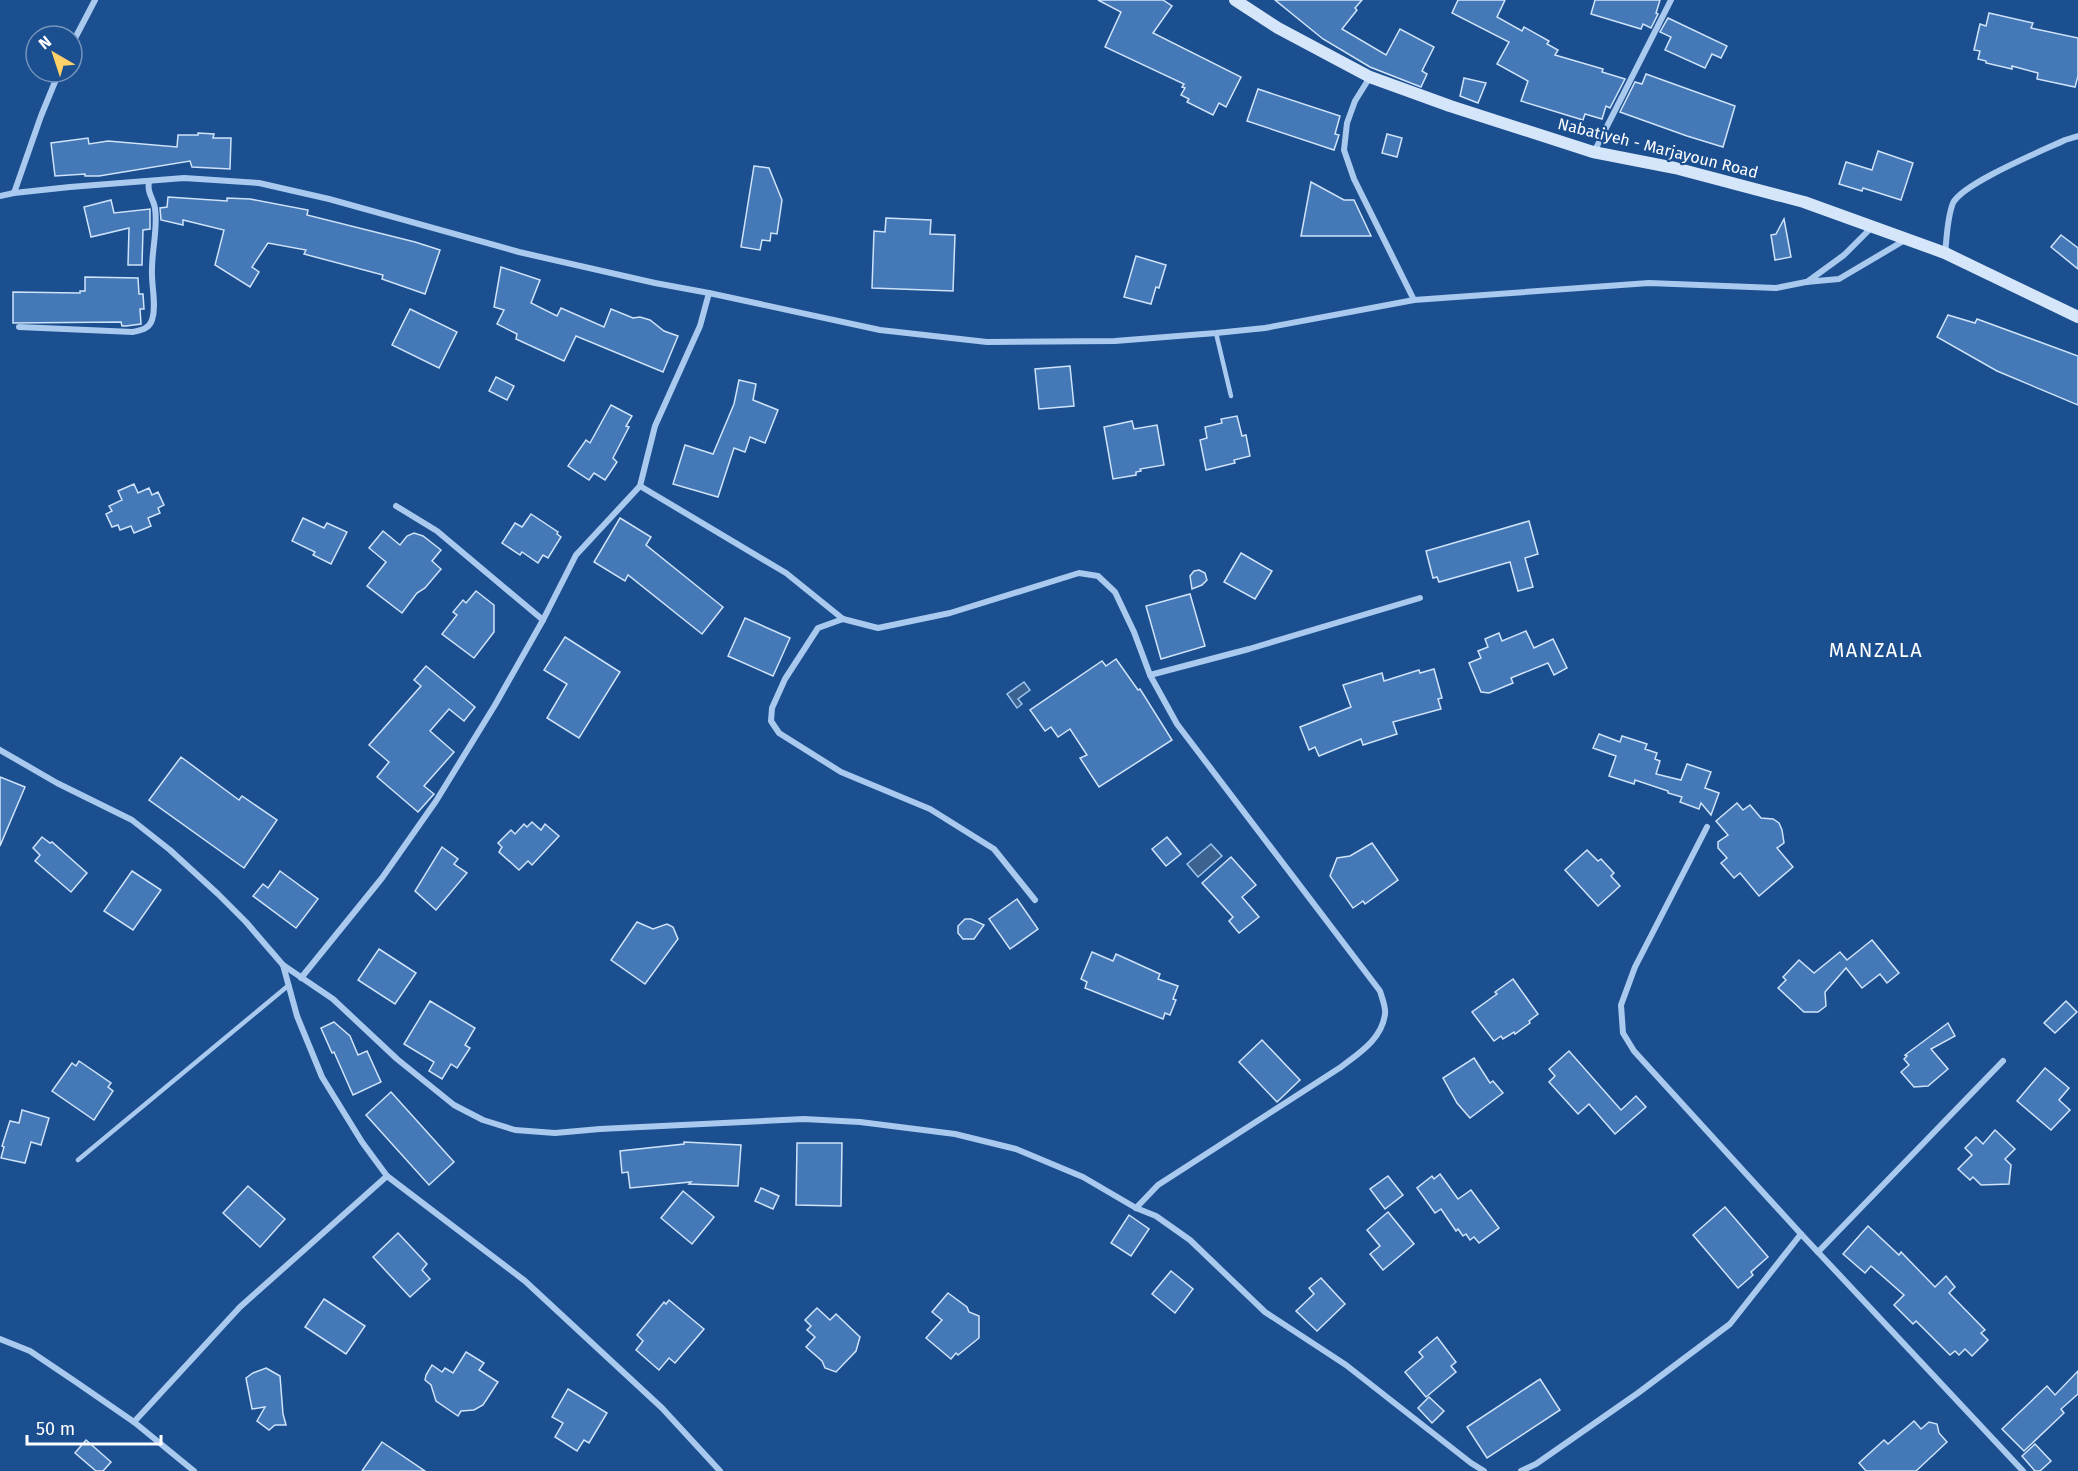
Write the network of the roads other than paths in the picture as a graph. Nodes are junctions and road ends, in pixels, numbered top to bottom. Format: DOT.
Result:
graph roads {
  1 [pos="95,0"];
  2 [pos="1235,0"];
  3 [pos="1671,0"];
  4 [pos="82,24"];
  5 [pos="1370,77"];
  6 [pos="54,84"];
  7 [pos="2078,136"];
  8 [pos="1593,152"];
  9 [pos="149,181"];
  10 [pos="14,193"];
  11 [pos="0,196"];
  12 [pos="1873,227"];
  13 [pos="1905,240"];
  14 [pos="1946,253"];
  15 [pos="1806,282"];
  16 [pos="709,293"];
  17 [pos="1414,300"];
  18 [pos="2078,317"];
  19 [pos="19,327"];
  20 [pos="1216,333"];
  21 [pos="1231,396"];
  22 [pos="640,486"];
  23 [pos="396,506"];
  24 [pos="1420,598"];
  25 [pos="543,620"];
  26 [pos="843,620"];
  27 [pos="1150,675"];
  28 [pos="0,750"];
  29 [pos="1707,827"];
  30 [pos="1035,900"];
  31 [pos="282,965"];
  32 [pos="301,978"];
  33 [pos="289,985"];
  34 [pos="2003,1061"];
  35 [pos="78,1160"];
  36 [pos="387,1176"];
  37 [pos="1136,1208"];
  38 [pos="1801,1234"];
  39 [pos="1818,1252"];
  40 [pos="0,1339"];
  41 [pos="134,1422"];
  42 [pos="194,1471"];
  43 [pos="720,1471"];
  44 [pos="1484,1471"];
  45 [pos="1521,1471"];
  46 [pos="2023,1471"];
  1 -- 4 [label="street"];
  2 -- 5 [label="main road, Nabatiyeh - Marjayoun Road"];
  3 -- 8 [label="street"];
  5 -- 8 [label="main road, Nabatiyeh - Marjayoun Road"];
  5 -- 17 [label="street"];
  6 -- 10 [label="street"];
  7 -- 14 [label="street"];
  8 -- 12 [label="main road, Nabatiyeh - Marjayoun Road"];
  9 -- 10 [label="street"];
  9 -- 16 [label="street"];
  9 -- 19 [label="street"];
  10 -- 11 [label="street"];
  12 -- 13 [label="main road, Nabatiyeh - Marjayoun Road"];
  12 -- 15 [label="street"];
  13 -- 14 [label="main road, Nabatiyeh - Marjayoun Road"];
  13 -- 15 [label="street"];
  14 -- 18 [label="main road, Nabatiyeh - Marjayoun Road"];
  15 -- 17 [label="street"];
  16 -- 20 [label="street"];
  16 -- 22 [label="street"];
  17 -- 20 [label="street"];
  20 -- 21 [label="lane"];
  22 -- 25 [label="street"];
  22 -- 26 [label="street"];
  23 -- 25 [label="street"];
  24 -- 27 [label="street"];
  25 -- 32 [label="street"];
  26 -- 27 [label="street"];
  26 -- 30 [label="street"];
  27 -- 37 [label="street"];
  28 -- 31 [label="street"];
  29 -- 38 [label="street"];
  31 -- 32 [label="street"];
  31 -- 33 [label="street"];
  32 -- 37 [label="street"];
  33 -- 35 [label="lane"];
  33 -- 36 [label="street"];
  34 -- 39 [label="street"];
  36 -- 41 [label="street"];
  36 -- 43 [label="street"];
  37 -- 44 [label="street"];
  38 -- 39 [label="street"];
  38 -- 45 [label="street"];
  39 -- 46 [label="street"];
  40 -- 41 [label="street"];
  41 -- 42 [label="street"];
}
